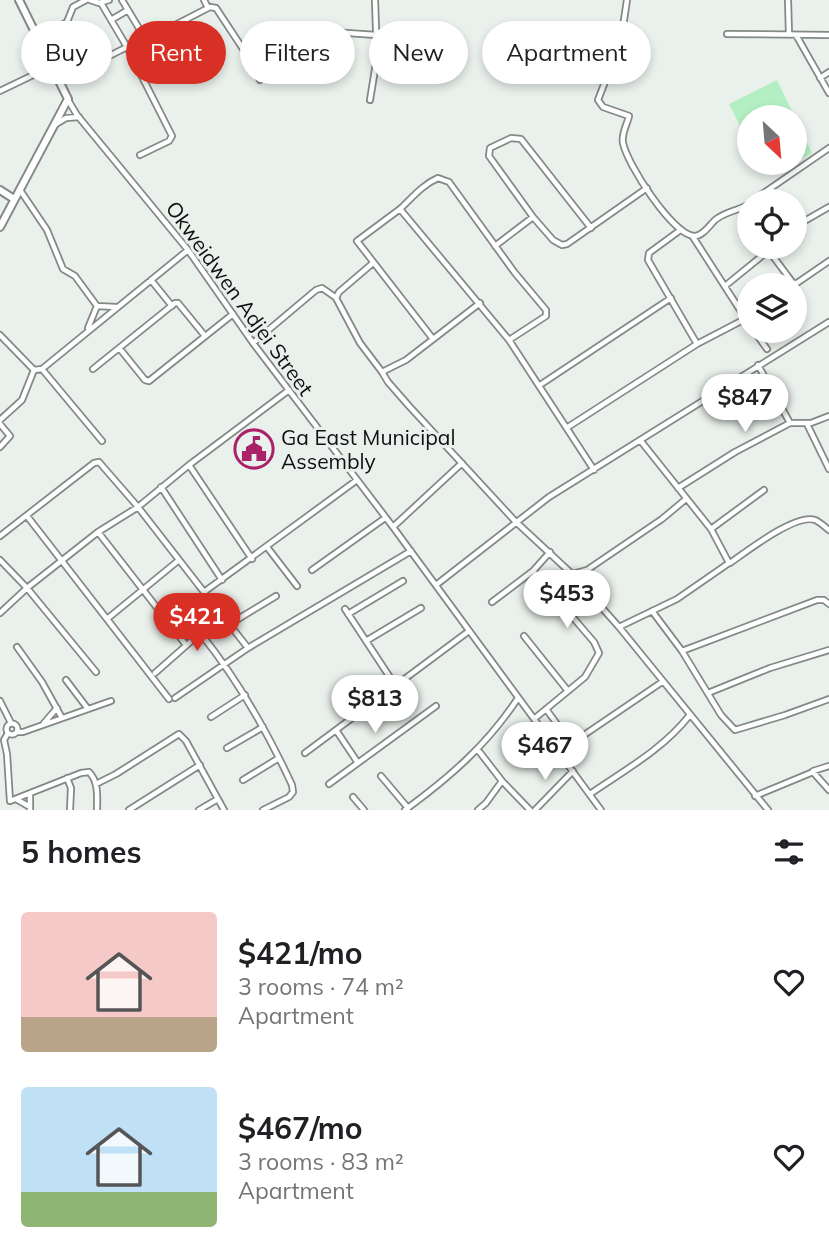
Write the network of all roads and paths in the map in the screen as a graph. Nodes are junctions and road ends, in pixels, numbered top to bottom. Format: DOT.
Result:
graph roads {
  1 [pos="19,0"];
  2 [pos="84,0"];
  3 [pos="109,0"];
  4 [pos="122,0"];
  5 [pos="204,0"];
  6 [pos="211,0"];
  7 [pos="375,0"];
  8 [pos="627,0"];
  9 [pos="788,0"];
  10 [pos="101,3"];
  11 [pos="209,7"];
  12 [pos="128,10"];
  13 [pos="111,20"];
  14 [pos="30,21"];
  15 [pos="67,21"];
  16 [pos="376,21"];
  17 [pos="727,34"];
  18 [pos="792,34"];
  19 [pos="829,35"];
  20 [pos="240,44"];
  21 [pos="126,45"];
  22 [pos="829,72"];
  23 [pos="820,78"];
  24 [pos="21,82"];
  25 [pos="61,84"];
  26 [pos="146,84"];
  27 [pos="373,84"];
  28 [pos="0,92"];
  29 [pos="829,93"];
  30 [pos="68,99"];
  31 [pos="370,100"];
  32 [pos="79,117"];
  33 [pos="55,124"];
  34 [pos="829,148"];
  35 [pos="140,155"];
  36 [pos="647,188"];
  37 [pos="770,189"];
  38 [pos="0,190"];
  39 [pos="20,190"];
  40 [pos="14,199"];
  41 [pos="829,207"];
  42 [pos="400,209"];
  43 [pos="737,210"];
  44 [pos="533,217"];
  45 [pos="807,220"];
  46 [pos="0,227"];
  47 [pos="591,228"];
  48 [pos="679,231"];
  49 [pos="692,236"];
  50 [pos="495,246"];
  51 [pos="188,250"];
  52 [pos="756,259"];
  53 [pos="774,259"];
  54 [pos="829,261"];
  55 [pos="373,263"];
  56 [pos="151,280"];
  57 [pos="725,286"];
  58 [pos="336,298"];
  59 [pos="671,298"];
  60 [pos="480,303"];
  61 [pos="97,306"];
  62 [pos="172,306"];
  63 [pos="737,306"];
  64 [pos="117,307"];
  65 [pos="233,314"];
  66 [pos="829,322"];
  67 [pos="737,323"];
  68 [pos="87,332"];
  69 [pos="0,335"];
  70 [pos="205,336"];
  71 [pos="433,339"];
  72 [pos="509,340"];
  73 [pos="253,343"];
  74 [pos="763,343"];
  75 [pos="697,344"];
  76 [pos="120,349"];
  77 [pos="767,349"];
  78 [pos="758,365"];
  79 [pos="42,369"];
  80 [pos="93,369"];
  81 [pos="34,370"];
  82 [pos="382,372"];
  83 [pos="540,385"];
  84 [pos="289,390"];
  85 [pos="829,416"];
  86 [pos="0,422"];
  87 [pos="790,424"];
  88 [pos="807,424"];
  89 [pos="568,427"];
  90 [pos="640,440"];
  91 [pos="102,441"];
  92 [pos="0,447"];
  93 [pos="462,464"];
  94 [pos="189,465"];
  95 [pos="829,469"];
  96 [pos="594,470"];
  97 [pos="358,480"];
  98 [pos="161,487"];
  99 [pos="678,488"];
  100 [pos="764,490"];
  101 [pos="687,499"];
  102 [pos="138,507"];
  103 [pos="27,516"];
  104 [pos="386,518"];
  105 [pos="515,521"];
  106 [pos="394,527"];
  107 [pos="711,529"];
  108 [pos="829,530"];
  109 [pos="98,532"];
  110 [pos="0,536"];
  111 [pos="267,547"];
  112 [pos="411,551"];
  113 [pos="550,552"];
  114 [pos="252,558"];
  115 [pos="0,560"];
  116 [pos="62,560"];
  117 [pos="179,560"];
  118 [pos="729,563"];
  119 [pos="312,570"];
  120 [pos="533,571"];
  121 [pos="572,574"];
  122 [pos="222,580"];
  123 [pos="403,581"];
  124 [pos="436,585"];
  125 [pos="297,586"];
  126 [pos="27,587"];
  127 [pos="143,589"];
  128 [pos="204,592"];
  129 [pos="276,596"];
  130 [pos="492,602"];
  131 [pos="829,604"];
  132 [pos="421,608"];
  133 [pos="652,611"];
  134 [pos="0,613"];
  135 [pos="222,614"];
  136 [pos="107,619"];
  137 [pos="230,624"];
  138 [pos="619,627"];
  139 [pos="469,631"];
  140 [pos="201,634"];
  141 [pos="524,636"];
  142 [pos="366,641"];
  143 [pos="186,645"];
  144 [pos="17,647"];
  145 [pos="248,648"];
  146 [pos="829,650"];
  147 [pos="682,651"];
  148 [pos="226,665"];
  149 [pos="96,672"];
  150 [pos="155,673"];
  151 [pos="66,680"];
  152 [pos="662,682"];
  153 [pos="395,685"];
  154 [pos="568,691"];
  155 [pos="708,693"];
  156 [pos="245,695"];
  157 [pos="518,698"];
  158 [pos="829,699"];
  159 [pos="0,701"];
  160 [pos="111,701"];
  161 [pos="436,706"];
  162 [pos="57,708"];
  163 [pos="88,709"];
  164 [pos="546,709"];
  165 [pos="690,716"];
  166 [pos="211,717"];
  167 [pos="62,718"];
  168 [pos="534,719"];
  169 [pos="11,723"];
  170 [pos="42,725"];
  171 [pos="263,727"];
  172 [pos="336,730"];
  173 [pos="17,732"];
  174 [pos="8,733"];
  175 [pos="571,743"];
  176 [pos="227,748"];
  177 [pos="478,750"];
  178 [pos="559,752"];
  179 [pos="305,753"];
  180 [pos="279,758"];
  181 [pos="358,763"];
  182 [pos="200,765"];
  183 [pos="829,766"];
  184 [pos="573,771"];
  185 [pos="813,772"];
  186 [pos="381,776"];
  187 [pos="67,778"];
  188 [pos="243,780"];
  189 [pos="502,781"];
  190 [pos="96,784"];
  191 [pos="329,784"];
  192 [pos="829,790"];
  193 [pos="30,794"];
  194 [pos="590,794"];
  195 [pos="755,796"];
  196 [pos="353,797"];
  197 [pos="16,799"];
  198 [pos="218,799"];
  199 [pos="30,808"];
  200 [pos="407,809"];
  201 [pos="70,810"];
  202 [pos="97,810"];
  203 [pos="129,810"];
  204 [pos="199,810"];
  205 [pos="224,810"];
  206 [pos="263,810"];
  207 [pos="364,810"];
  208 [pos="478,810"];
  209 [pos="532,810"];
  210 [pos="601,810"];
  211 [pos="768,810"];
  1 -- 14 [label="street"];
  2 -- 10 [label="street"];
  2 -- 15 [label="street"];
  3 -- 10 [label="street"];
  4 -- 12 [label="street"];
  5 -- 11 [label="street"];
  6 -- 11 [label="street"];
  7 -- 16 [label="street"];
  8 -- 36 [label="street"];
  9 -- 18 [label="street"];
  10 -- 13 [label="street"];
  11 -- 12 [label="street"];
  11 -- 20 [label="street"];
  12 -- 13 [label="street"];
  13 -- 21 [label="street"];
  17 -- 18 [label="street"];
  18 -- 19 [label="street"];
  18 -- 23 [label="street"];
  22 -- 23 [label="street"];
  23 -- 29 [label="street"];
  24 -- 28 [label="street"];
  25 -- 30 [label="street"];
  26 -- 35 [label="street"];
  27 -- 31 [label="street"];
  30 -- 32 [label="street, Okweidwen Adjei Street"];
  30 -- 33 [label="street"];
  32 -- 33 [label="street"];
  32 -- 51 [label="street, Okweidwen Adjei Street"];
  33 -- 39 [label="street"];
  34 -- 37 [label="street"];
  36 -- 47 [label="street"];
  36 -- 48 [label="street"];
  38 -- 40 [label="street"];
  39 -- 40 [label="street"];
  39 -- 61 [label="street"];
  40 -- 46 [label="street"];
  41 -- 45 [label="street"];
  42 -- 50 [label="street"];
  42 -- 55 [label="street"];
  42 -- 60 [label="street"];
  43 -- 49 [label="street"];
  44 -- 47 [label="street"];
  44 -- 47 [label="street"];
  44 -- 50 [label="street"];
  48 -- 49 [label="street"];
  48 -- 59 [label="street"];
  49 -- 57 [label="street"];
  50 -- 72 [label="street"];
  51 -- 56 [label="street"];
  51 -- 65 [label="street, Okweidwen Adjei Street"];
  52 -- 57 [label="street"];
  53 -- 54 [label="street"];
  55 -- 58 [label="street"];
  55 -- 71 [label="street"];
  56 -- 62 [label="street"];
  56 -- 64 [label="street"];
  57 -- 63 [label="street"];
  58 -- 73 [label="street"];
  58 -- 82 [label="street"];
  59 -- 75 [label="street"];
  59 -- 83 [label="street"];
  60 -- 71 [label="street"];
  60 -- 72 [label="street"];
  61 -- 64 [label="street"];
  61 -- 68 [label="street"];
  62 -- 70 [label="street"];
  62 -- 76 [label="street"];
  64 -- 68 [label="street"];
  65 -- 70 [label="street"];
  65 -- 73 [label="street, Okweidwen Adjei Street"];
  66 -- 78 [label="street"];
  67 -- 75 [label="street"];
  68 -- 79 [label="street"];
  69 -- 81 [label="street"];
  70 -- 76 [label="street"];
  71 -- 82 [label="street"];
  72 -- 83 [label="street"];
  73 -- 84 [label="street, Okweidwen Adjei Street"];
  74 -- 77 [label="street"];
  75 -- 89 [label="street"];
  76 -- 80 [label="street"];
  78 -- 87 [label="street"];
  78 -- 90 [label="street"];
  79 -- 81 [label="street"];
  79 -- 91 [label="street"];
  81 -- 86 [label="street"];
  82 -- 93 [label="street"];
  83 -- 89 [label="street"];
  84 -- 94 [label="street"];
  84 -- 97 [label="street, Okweidwen Adjei Street"];
  85 -- 88 [label="street"];
  86 -- 92 [label="street"];
  87 -- 88 [label="street"];
  87 -- 99 [label="street"];
  88 -- 95 [label="street"];
  89 -- 96 [label="street"];
  90 -- 96 [label="street"];
  90 -- 99 [label="street"];
  93 -- 105 [label="street"];
  93 -- 106 [label="street"];
  94 -- 98 [label="street"];
  94 -- 114 [label="street"];
  96 -- 105 [label="street"];
  97 -- 104 [label="street, Okweidwen Adjei Street"];
  97 -- 111 [label="street"];
  98 -- 102 [label="street"];
  98 -- 122 [label="street"];
  99 -- 101 [label="street"];
  100 -- 107 [label="street"];
  101 -- 107 [label="street"];
  101 -- 121 [label="street"];
  102 -- 103 [label="street"];
  102 -- 109 [label="street"];
  102 -- 117 [label="street"];
  103 -- 110 [label="street"];
  103 -- 116 [label="street"];
  104 -- 106 [label="street, Okweidwen Adjei Street"];
  104 -- 119 [label="street"];
  105 -- 113 [label="street"];
  105 -- 124 [label="street"];
  106 -- 112 [label="street, Okweidwen Adjei Street"];
  107 -- 118 [label="street"];
  108 -- 118 [label="street"];
  109 -- 116 [label="street"];
  109 -- 127 [label="street"];
  111 -- 114 [label="street"];
  111 -- 125 [label="street"];
  112 -- 124 [label="street, Okweidwen Adjei Street"];
  112 -- 145 [label="street"];
  113 -- 120 [label="street"];
  113 -- 121 [label="street"];
  114 -- 122 [label="street"];
  115 -- 126 [label="street"];
  116 -- 126 [label="street"];
  116 -- 136 [label="street"];
  117 -- 127 [label="street"];
  117 -- 128 [label="street"];
  118 -- 133 [label="street"];
  120 -- 130 [label="street"];
  120 -- 154 [label="street"];
  121 -- 138 [label="street"];
  122 -- 128 [label="street"];
  123 -- 142 [label="street"];
  124 -- 139 [label="street, Okweidwen Adjei Street"];
  126 -- 134 [label="street"];
  126 -- 149 [label="street"];
  127 -- 136 [label="street"];
  127 -- 143 [label="street"];
  128 -- 135 [label="street"];
  129 -- 137 [label="street"];
  131 -- 147 [label="street"];
  132 -- 142 [label="street"];
  133 -- 138 [label="street"];
  133 -- 147 [label="street"];
  135 -- 137 [label="street"];
  135 -- 140 [label="street"];
  136 -- 148 [label="street"];
  137 -- 145 [label="street"];
  138 -- 152 [label="street"];
  139 -- 153 [label="street"];
  139 -- 157 [label="street, Okweidwen Adjei Street"];
  140 -- 143 [label="street"];
  140 -- 148 [label="street"];
  141 -- 154 [label="street"];
  142 -- 153 [label="street"];
  143 -- 150 [label="street"];
  144 -- 162 [label="street"];
  145 -- 148 [label="street"];
  146 -- 155 [label="street"];
  147 -- 155 [label="street"];
  148 -- 156 [label="street"];
  151 -- 163 [label="street"];
  152 -- 165 [label="street"];
  152 -- 175 [label="street"];
  153 -- 172 [label="street"];
  154 -- 164 [label="street"];
  155 -- 158 [label="street"];
  156 -- 166 [label="street"];
  156 -- 171 [label="street"];
  157 -- 168 [label="street, Okweidwen Adjei Street"];
  157 -- 177 [label="street"];
  159 -- 169 [label="street"];
  160 -- 163 [label="street"];
  161 -- 181 [label="street"];
  162 -- 167 [label="street"];
  162 -- 170 [label="street"];
  163 -- 167 [label="street"];
  164 -- 168 [label="street"];
  164 -- 175 [label="street"];
  165 -- 194 [label="street"];
  165 -- 195 [label="street"];
  167 -- 170 [label="street"];
  168 -- 178 [label="street, Okweidwen Adjei Street"];
  169 -- 173 [label="street"];
  169 -- 174 [label="street"];
  170 -- 173 [label="street"];
  171 -- 176 [label="street"];
  171 -- 180 [label="street"];
  172 -- 179 [label="street"];
  172 -- 181 [label="street"];
  173 -- 174 [label="street"];
  174 -- 197 [label="street"];
  175 -- 178 [label="street"];
  177 -- 189 [label="street"];
  177 -- 200 [label="street"];
  178 -- 184 [label="street, Okweidwen Adjei Street"];
  180 -- 188 [label="street"];
  180 -- 206 [label="street"];
  181 -- 191 [label="street"];
  182 -- 190 [label="street"];
  182 -- 198 [label="street"];
  182 -- 203 [label="street"];
  183 -- 185 [label="street"];
  184 -- 194 [label="street, Okweidwen Adjei Street"];
  184 -- 209 [label="street"];
  185 -- 192 [label="street"];
  185 -- 195 [label="street"];
  186 -- 200 [label="street"];
  187 -- 190 [label="street"];
  187 -- 193 [label="street"];
  187 -- 201 [label="street"];
  189 -- 208 [label="street"];
  189 -- 209 [label="street"];
  190 -- 202 [label="street"];
  193 -- 197 [label="street"];
  193 -- 199 [label="street"];
  194 -- 210 [label="street, Okweidwen Adjei Street"];
  195 -- 211 [label="street"];
  196 -- 207 [label="street"];
  197 -- 199 [label="street"];
  198 -- 204 [label="street"];
  198 -- 205 [label="street"];
}
